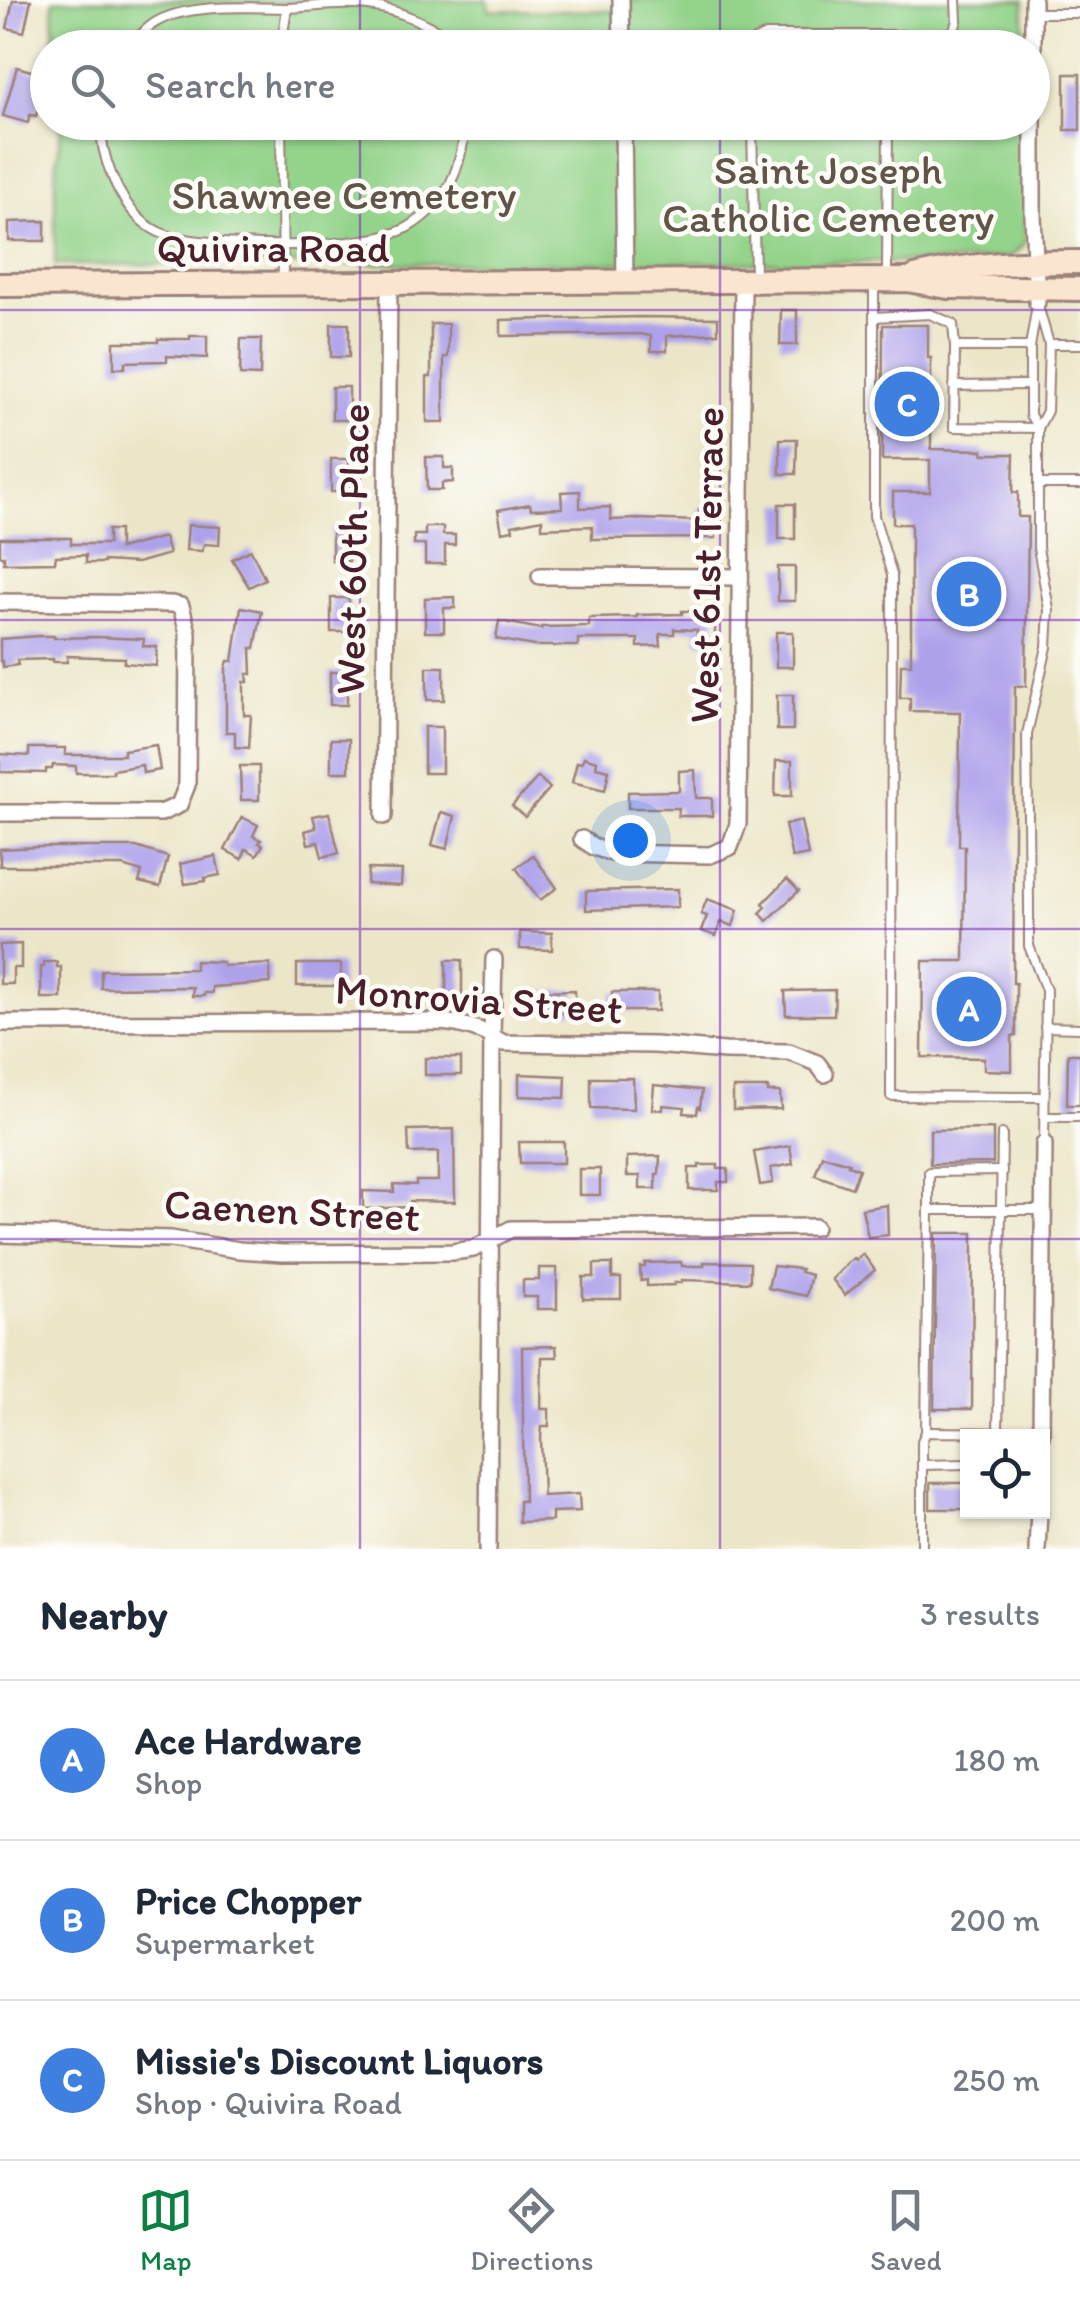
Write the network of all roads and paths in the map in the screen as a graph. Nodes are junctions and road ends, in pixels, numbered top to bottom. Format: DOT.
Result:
graph roads {
  1 [pos="621,0"];
  2 [pos="956,0"];
  3 [pos="1033,7"];
  4 [pos="287,8"];
  5 [pos="1080,13"];
  6 [pos="145,30"];
  7 [pos="284,30"];
  8 [pos="435,30"];
  9 [pos="622,30"];
  10 [pos="954,30"];
  11 [pos="103,140"];
  12 [pos="281,140"];
  13 [pos="463,140"];
  14 [pos="623,140"];
  15 [pos="752,140"];
  16 [pos="888,140"];
  17 [pos="1034,140"];
  18 [pos="282,245"];
  19 [pos="1080,262"];
  20 [pos="889,280"];
  21 [pos="625,282"];
  22 [pos="749,282"];
  23 [pos="1036,282"];
  24 [pos="284,284"];
  25 [pos="389,284"];
  26 [pos="0,285"];
  27 [pos="1080,288"];
  28 [pos="874,317"];
  29 [pos="1049,344"];
  30 [pos="1080,344"];
  31 [pos="955,347"];
  32 [pos="1030,347"];
  33 [pos="1030,385"];
  34 [pos="954,386"];
  35 [pos="1038,428"];
  36 [pos="1038,484"];
  37 [pos="1080,484"];
  38 [pos="540,576"];
  39 [pos="740,576"];
  40 [pos="0,602"];
  41 [pos="0,813"];
  42 [pos="384,816"];
  43 [pos="582,839"];
  44 [pos="494,959"];
  45 [pos="0,1023"];
  46 [pos="1045,1027"];
  47 [pos="1080,1028"];
  48 [pos="492,1035"];
  49 [pos="825,1074"];
  50 [pos="1044,1097"];
  51 [pos="1080,1116"];
  52 [pos="1044,1117"];
  53 [pos="1002,1134"];
  54 [pos="1044,1144"];
  55 [pos="1002,1172"];
  56 [pos="929,1210"];
  57 [pos="1043,1210"];
  58 [pos="1001,1211"];
  59 [pos="815,1226"];
  60 [pos="0,1234"];
  61 [pos="490,1240"];
  62 [pos="998,1429"];
  63 [pos="1041,1429"];
  64 [pos="926,1432"];
  65 [pos="960,1433"];
  66 [pos="960,1464"];
  67 [pos="922,1465"];
  68 [pos="1039,1519"];
  69 [pos="488,1549"];
  70 [pos="922,1549"];
  71 [pos="1038,1549"];
  1 -- 9 [label="street"];
  2 -- 10 [label="lane"];
  3 -- 5 [label="lane"];
  4 -- 6 [label="lane"];
  4 -- 7 [label="lane"];
  4 -- 8 [label="lane"];
  11 -- 18 [label="lane"];
  12 -- 18 [label="lane"];
  13 -- 18 [label="lane"];
  14 -- 21 [label="street"];
  15 -- 22 [label="lane"];
  16 -- 20 [label="lane"];
  17 -- 23 [label="street"];
  18 -- 24 [label="lane"];
  19 -- 23 [label="main road, Quivira Road"];
  20 -- 22 [label="main road, Quivira Road"];
  20 -- 23 [label="main road, Quivira Road"];
  20 -- 28 [label="lane"];
  21 -- 22 [label="main road, Quivira Road"];
  21 -- 25 [label="main road, Quivira Road"];
  22 -- 39 [label="street, West 61st Terrace"];
  23 -- 27 [label="main road, Quivira Road"];
  23 -- 29 [label="lane"];
  23 -- 32 [label="lane"];
  24 -- 25 [label="main road, Quivira Road"];
  24 -- 26 [label="main road, Quivira Road"];
  25 -- 42 [label="street, West 60th Place"];
  28 -- 31 [label="lane"];
  28 -- 50 [label="lane"];
  29 -- 30 [label="lane"];
  29 -- 35 [label="lane"];
  31 -- 32 [label="lane"];
  31 -- 34 [label="lane"];
  32 -- 33 [label="lane"];
  33 -- 34 [label="lane"];
  33 -- 35 [label="lane"];
  34 -- 35 [label="lane"];
  35 -- 36 [label="lane"];
  36 -- 37 [label="lane"];
  36 -- 46 [label="lane"];
  38 -- 39 [label="street"];
  39 -- 43 [label="street, West 61st Terrace"];
  40 -- 41 [label="street"];
  44 -- 48 [label="street"];
  45 -- 48 [label="street, Monrovia Street"];
  46 -- 47 [label="lane"];
  46 -- 50 [label="lane"];
  48 -- 49 [label="street, Monrovia Street"];
  48 -- 61 [label="street"];
  50 -- 52 [label="lane"];
  51 -- 52 [label="lane"];
  52 -- 54 [label="lane"];
  53 -- 55 [label="lane"];
  54 -- 57 [label="street"];
  55 -- 56 [label="lane"];
  55 -- 58 [label="lane"];
  56 -- 58 [label="lane"];
  56 -- 64 [label="lane"];
  57 -- 58 [label="lane"];
  57 -- 63 [label="street"];
  58 -- 62 [label="lane"];
  59 -- 61 [label="street, Caenen Street"];
  60 -- 61 [label="street, Caenen Street"];
  61 -- 69 [label="street"];
  64 -- 65 [label="lane"];
  64 -- 67 [label="lane"];
  66 -- 67 [label="lane"];
  67 -- 70 [label="lane"];
  68 -- 71 [label="street"];
}
